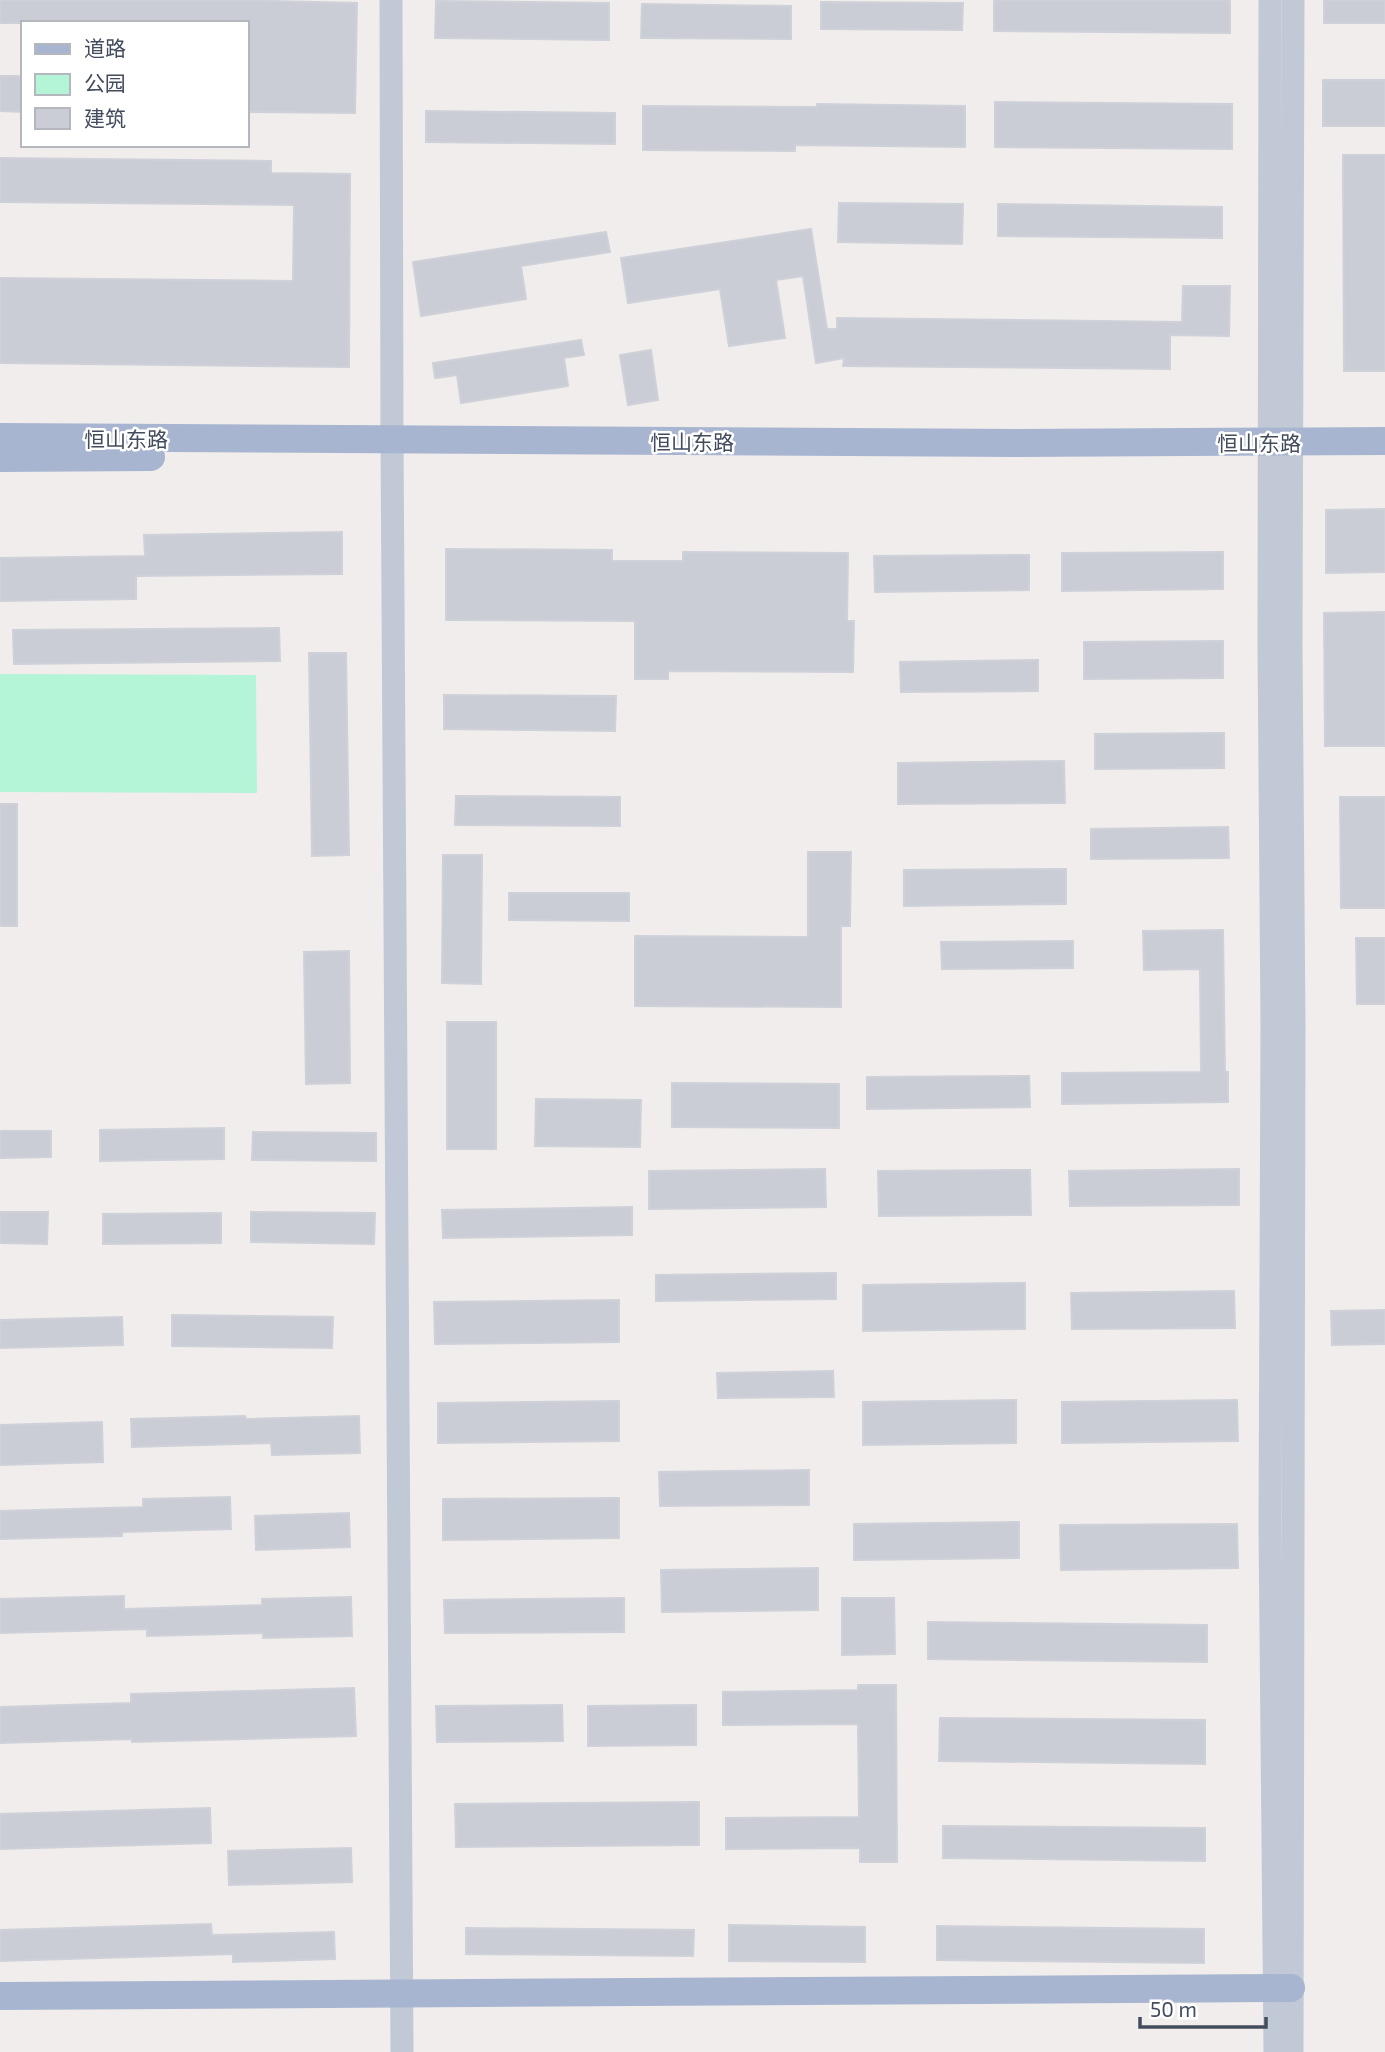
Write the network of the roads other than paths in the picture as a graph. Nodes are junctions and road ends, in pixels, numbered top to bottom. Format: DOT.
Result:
graph roads {
  1 [pos="391,0"];
  2 [pos="1270,0"];
  3 [pos="1293,0"];
  4 [pos="0,437"];
  5 [pos="1385,441"];
  6 [pos="392,447"];
  7 [pos="1280,448"];
  8 [pos="1385,455"];
  9 [pos="0,458"];
  10 [pos="0,1996"];
  11 [pos="1283,1996"];
  12 [pos="402,2001"];
  13 [pos="0,2011"];
  14 [pos="402,2052"];
  15 [pos="1275,2052"];
  16 [pos="1292,2052"];
  1 -- 6 [label="street"];
  2 -- 7 [label="street"];
  3 -- 7 [label="street"];
  4 -- 6 [label="main road, 恒山东路"];
  5 -- 7 [label="main road, 恒山东路"];
  6 -- 7 [label="main road, 恒山东路"];
  6 -- 9 [label="main road, 恒山东路"];
  6 -- 12 [label="street"];
  7 -- 8 [label="main road, 恒山东路"];
  7 -- 11 [label="street"];
  10 -- 12 [label="main road"];
  11 -- 12 [label="main road"];
  11 -- 15 [label="street"];
  11 -- 16 [label="street"];
  12 -- 13 [label="main road"];
  12 -- 14 [label="street"];
}
